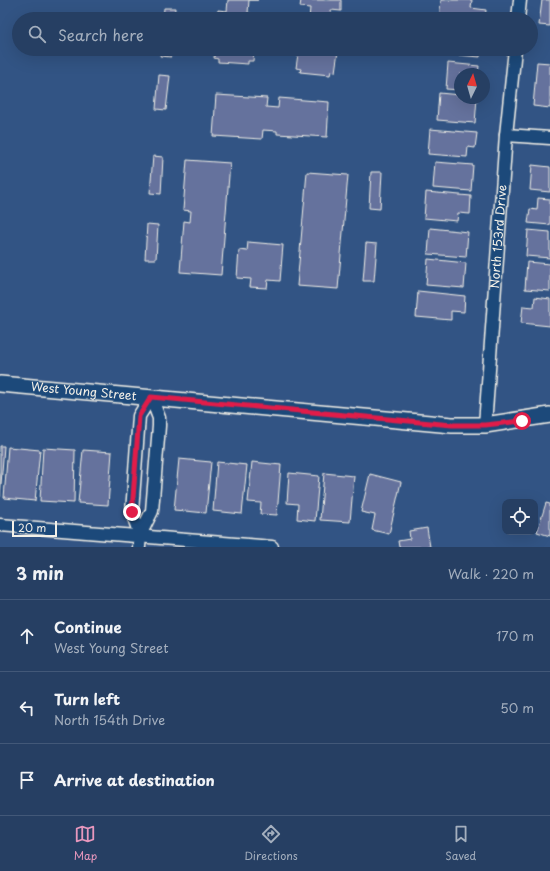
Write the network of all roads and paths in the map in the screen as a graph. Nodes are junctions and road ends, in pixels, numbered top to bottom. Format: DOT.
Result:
graph roads {
  1 [pos="520,0"];
  2 [pos="519,12"];
  3 [pos="514,56"];
  4 [pos="506,135"];
  5 [pos="550,138"];
  6 [pos="0,384"];
  7 [pos="151,397"];
  8 [pos="550,415"];
  9 [pos="485,425"];
  10 [pos="0,525"];
  11 [pos="139,541"];
  12 [pos="272,547"];
  1 -- 2 [label="street"];
  3 -- 4 [label="street, North 153rd Drive"];
  4 -- 5 [label="street"];
  4 -- 9 [label="street, North 153rd Drive"];
  6 -- 7 [label="street, West Young Street"];
  7 -- 9 [label="street, West Young Street"];
  7 -- 11 [label="street"];
  7 -- 11 [label="street"];
  8 -- 9 [label="street, West Young Street"];
  10 -- 11 [label="street"];
  11 -- 12 [label="street"];
}
